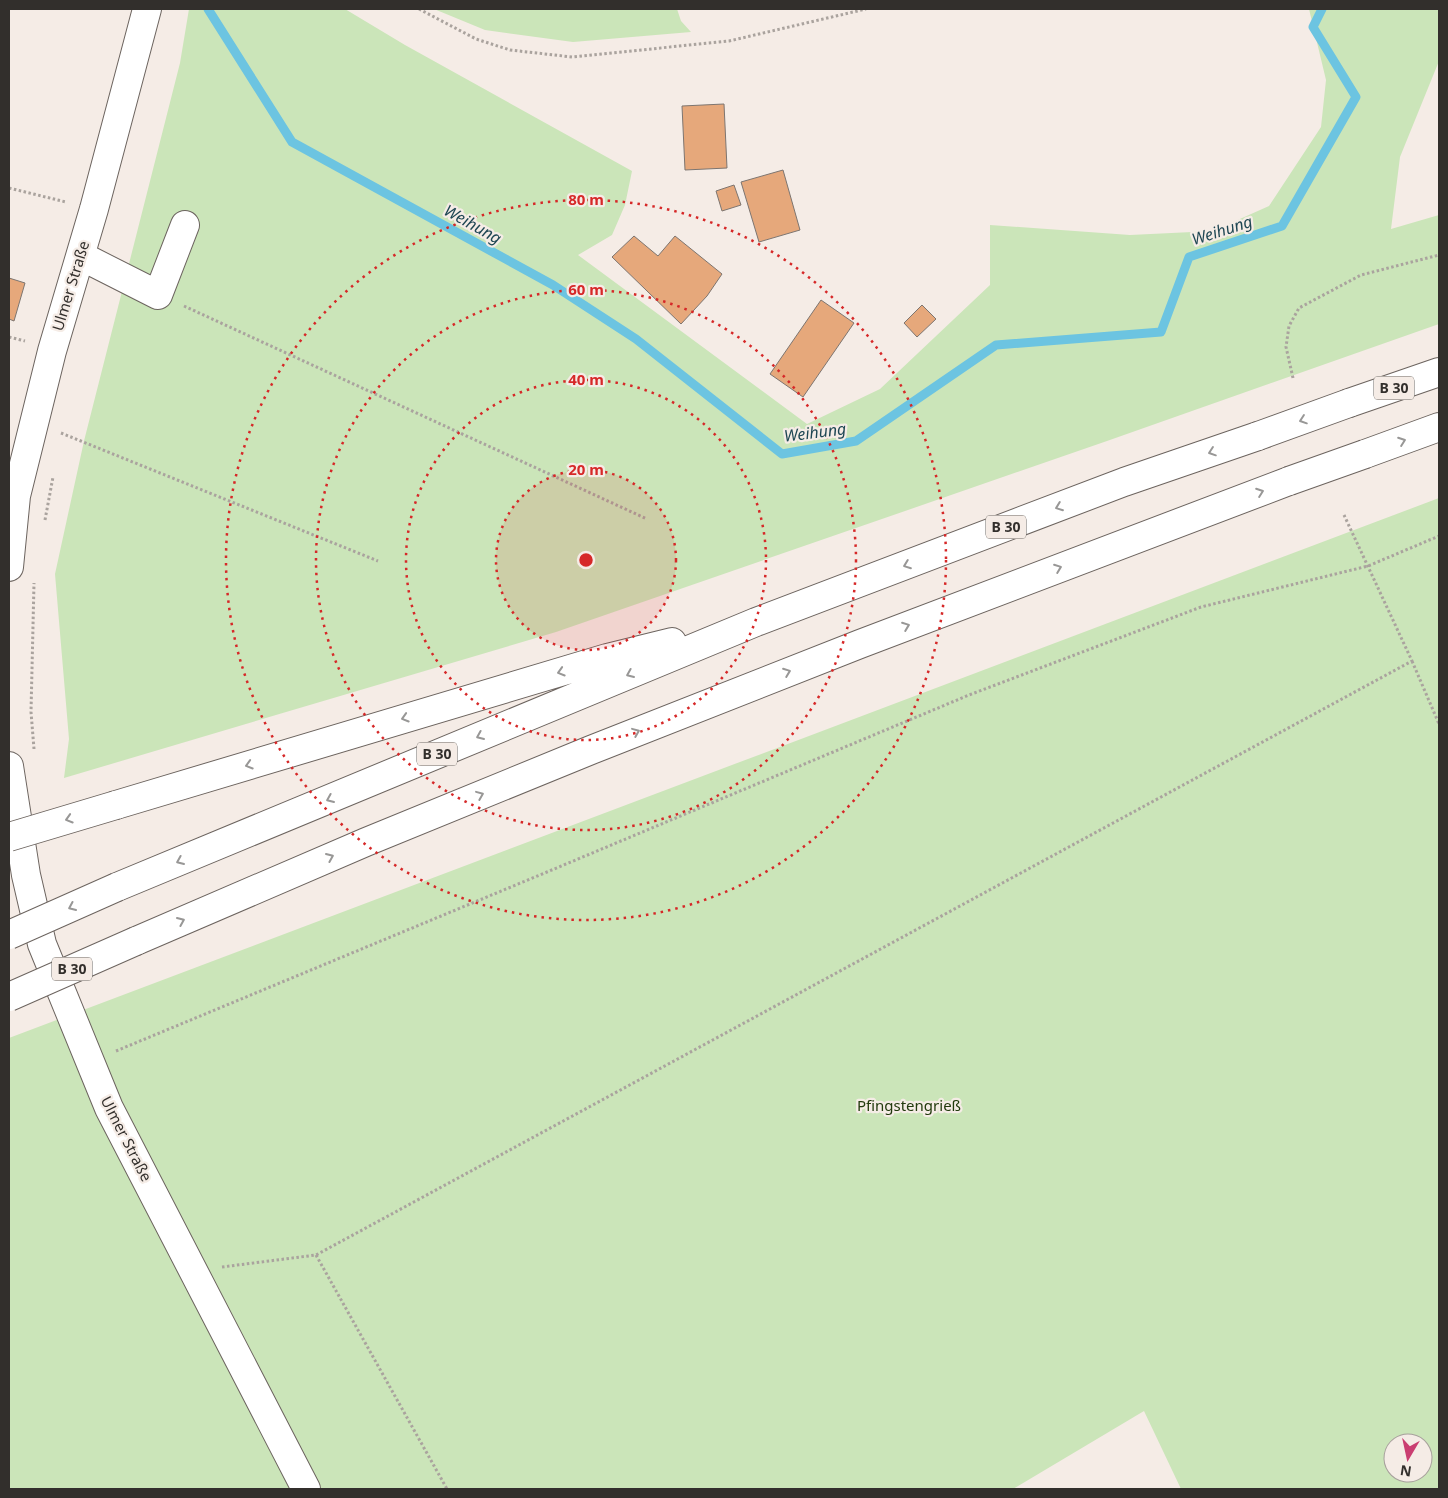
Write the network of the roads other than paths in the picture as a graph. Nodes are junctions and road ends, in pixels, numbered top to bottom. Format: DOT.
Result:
graph roads {
  1 [pos="147,9"];
  2 [pos="185,225"];
  3 [pos="81,256"];
  4 [pos="1439,372"];
  5 [pos="1439,428"];
  6 [pos="9,567"];
  7 [pos="756,622"];
  8 [pos="9,766"];
  9 [pos="9,837"];
  10 [pos="9,934"];
  11 [pos="9,997"];
  12 [pos="306,1489"];
  1 -- 3 [label="main road, Ulmer Straße"];
  2 -- 3 [label="main road"];
  3 -- 6 [label="main road, Ulmer Straße"];
  4 -- 7 [label="main road, B 30, one-way, bridge"];
  11 -- 5 [label="main road, B 30, one-way, bridge"];
  7 -- 9 [label="main road, one-way, bridge"];
  7 -- 10 [label="main road, B 30, one-way, bridge"];
  8 -- 12 [label="main road, Ulmer Straße"];
}
